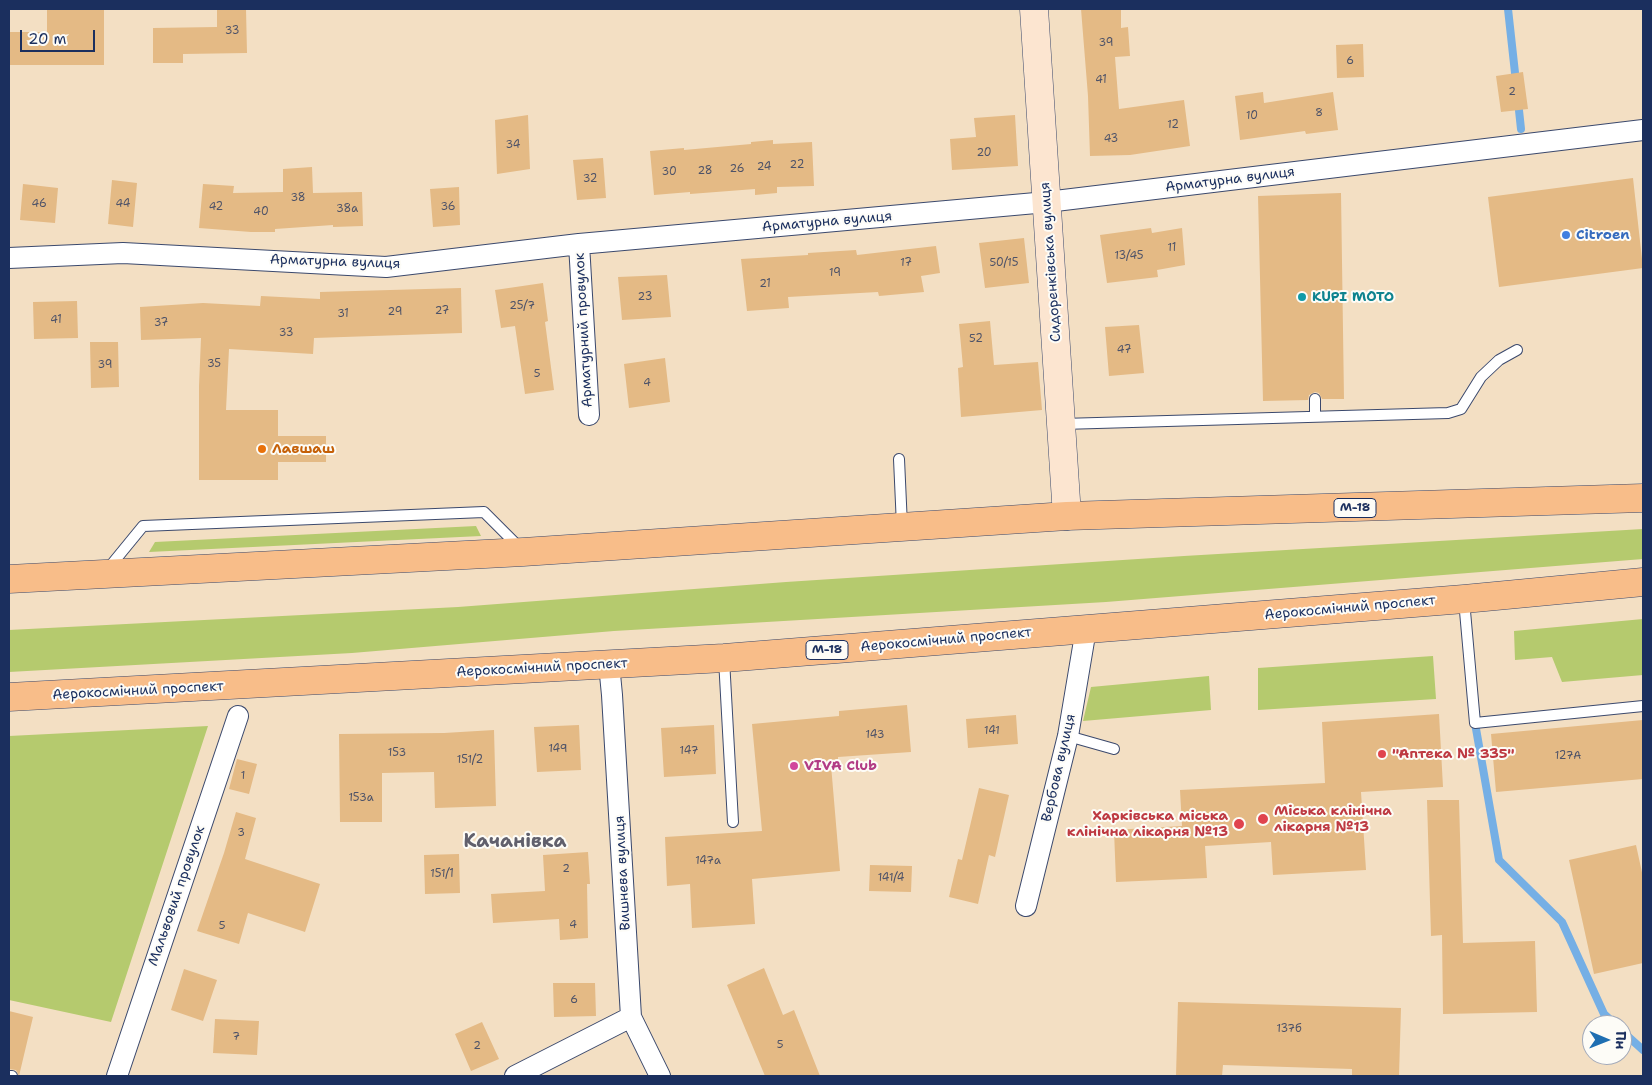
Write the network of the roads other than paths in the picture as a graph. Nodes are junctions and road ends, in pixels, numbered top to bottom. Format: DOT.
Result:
graph roads {
  1 [pos="1034,9"];
  2 [pos="1643,130"];
  3 [pos="1047,202"];
  4 [pos="579,244"];
  5 [pos="9,258"];
  6 [pos="1517,350"];
  7 [pos="1315,399"];
  8 [pos="589,415"];
  9 [pos="1315,417"];
  10 [pos="1062,424"];
  11 [pos="899,459"];
  12 [pos="1643,498"];
  13 [pos="1066,516"];
  14 [pos="902,528"];
  15 [pos="523,552"];
  16 [pos="104,573"];
  17 [pos="9,578"];
  18 [pos="1643,582"];
  19 [pos="1464,599"];
  20 [pos="1086,629"];
  21 [pos="724,658"];
  22 [pos="609,664"];
  23 [pos="9,697"];
  24 [pos="1643,706"];
  25 [pos="238,716"];
  26 [pos="1068,736"];
  27 [pos="1114,749"];
  28 [pos="733,822"];
  29 [pos="1026,906"];
  30 [pos="631,1017"];
  31 [pos="118,1076"];
  32 [pos="515,1076"];
  33 [pos="660,1076"];
  1 -- 3 [label="main road, Сидоренківська вулиця"];
  2 -- 3 [label="street, Арматурна вулиця"];
  3 -- 4 [label="street, Арматурна вулиця"];
  3 -- 10 [label="main road, Сидоренківська вулиця"];
  4 -- 5 [label="street, Арматурна вулиця"];
  4 -- 8 [label="street, Арматурний провулок"];
  6 -- 9 [label="lane"];
  7 -- 9 [label="lane"];
  9 -- 10 [label="lane"];
  10 -- 13 [label="main road, Сидоренківська вулиця"];
  11 -- 14 [label="lane"];
  12 -- 13 [label="main road, М-18"];
  13 -- 14 [label="main road, М-18"];
  14 -- 15 [label="main road, М-18"];
  15 -- 16 [label="main road, М-18"];
  15 -- 16 [label="lane"];
  16 -- 17 [label="main road, М-18"];
  18 -- 19 [label="main road, Аерокосмічний проспект / М-18"];
  19 -- 20 [label="main road, Аерокосмічний проспект / М-18"];
  19 -- 24 [label="lane"];
  20 -- 21 [label="main road, Аерокосмічний проспект / М-18"];
  20 -- 26 [label="street, Вербова вулиця"];
  21 -- 22 [label="main road, Аерокосмічний проспект / М-18"];
  21 -- 28 [label="lane"];
  22 -- 23 [label="main road, Аерокосмічний проспект / М-18"];
  22 -- 30 [label="street, Вишнева вулиця"];
  25 -- 31 [label="street, Мальвовий провулок"];
  26 -- 27 [label="lane"];
  26 -- 29 [label="street, Вербова вулиця"];
  30 -- 32 [label="street"];
  30 -- 33 [label="street, Вишнева вулиця"];
}
